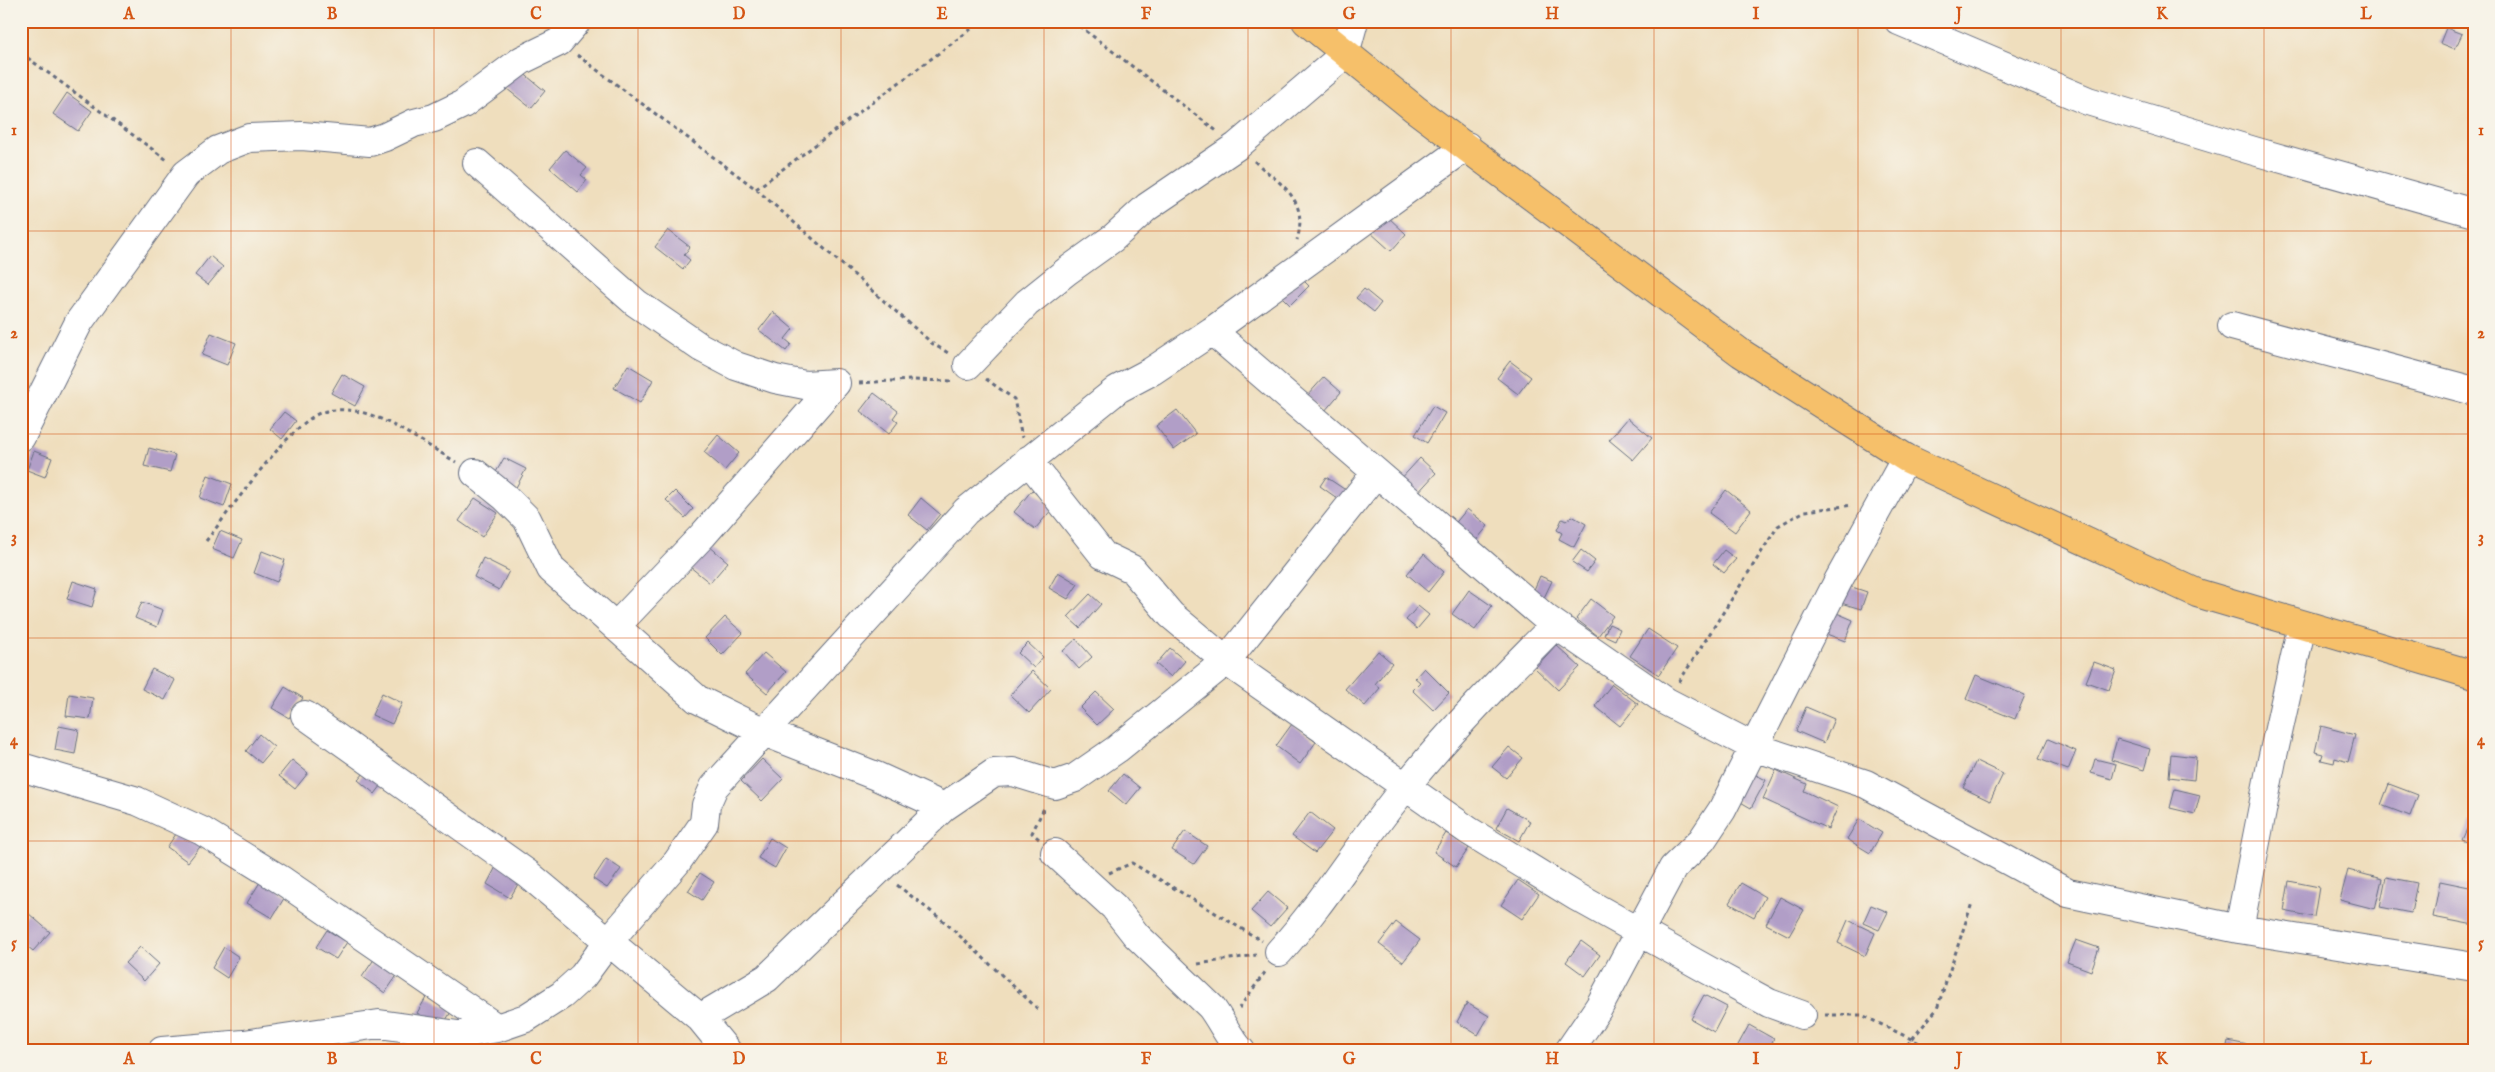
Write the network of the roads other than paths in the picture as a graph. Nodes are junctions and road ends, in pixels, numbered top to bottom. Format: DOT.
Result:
graph roads {
  1 [pos="577,21"];
  2 [pos="1306,21"];
  3 [pos="1354,21"];
  4 [pos="1899,21"];
  5 [pos="1345,54"];
  6 [pos="1467,146"];
  7 [pos="477,163"];
  8 [pos="2474,212"];
  9 [pos="2232,326"];
  10 [pos="1212,331"];
  11 [pos="968,376"];
  12 [pos="2474,391"];
  13 [pos="21,437"];
  14 [pos="1906,458"];
  15 [pos="1028,460"];
  16 [pos="475,473"];
  17 [pos="1376,473"];
  18 [pos="1556,625"];
  19 [pos="2302,625"];
  20 [pos="616,626"];
  21 [pos="1226,661"];
  22 [pos="2474,675"];
  23 [pos="305,715"];
  24 [pos="764,732"];
  25 [pos="1754,747"];
  26 [pos="21,767"];
  27 [pos="1406,786"];
  28 [pos="944,808"];
  29 [pos="1055,853"];
  30 [pos="2238,929"];
  31 [pos="1639,930"];
  32 [pos="608,942"];
  33 [pos="1279,952"];
  34 [pos="2474,967"];
  35 [pos="1802,1015"];
  36 [pos="497,1028"];
  37 [pos="710,1038"];
  38 [pos="162,1051"];
  39 [pos="1241,1051"];
  40 [pos="1569,1051"];
  1 -- 13 [label="street"];
  2 -- 5 [label="main road"];
  3 -- 5 [label="street"];
  4 -- 8 [label="street"];
  5 -- 6 [label="main road"];
  5 -- 11 [label="street"];
  6 -- 10 [label="street"];
  6 -- 14 [label="main road"];
  7 -- 20 [label="street"];
  9 -- 12 [label="street"];
  10 -- 15 [label="street"];
  10 -- 17 [label="street"];
  14 -- 19 [label="main road"];
  14 -- 25 [label="street"];
  15 -- 21 [label="street"];
  15 -- 24 [label="street"];
  16 -- 20 [label="street"];
  17 -- 18 [label="street"];
  17 -- 21 [label="street"];
  18 -- 25 [label="street"];
  18 -- 27 [label="street"];
  19 -- 22 [label="main road"];
  19 -- 30 [label="street"];
  20 -- 24 [label="street"];
  21 -- 27 [label="street"];
  21 -- 28 [label="street"];
  23 -- 32 [label="street"];
  24 -- 28 [label="street"];
  24 -- 32 [label="street"];
  25 -- 30 [label="street"];
  25 -- 31 [label="street"];
  26 -- 36 [label="street"];
  27 -- 31 [label="street"];
  27 -- 33 [label="street"];
  28 -- 37 [label="street"];
  29 -- 39 [label="street"];
  30 -- 34 [label="street"];
  31 -- 35 [label="street"];
  31 -- 40 [label="street"];
  32 -- 36 [label="street"];
  32 -- 37 [label="street"];
  36 -- 38 [label="street"];
}
